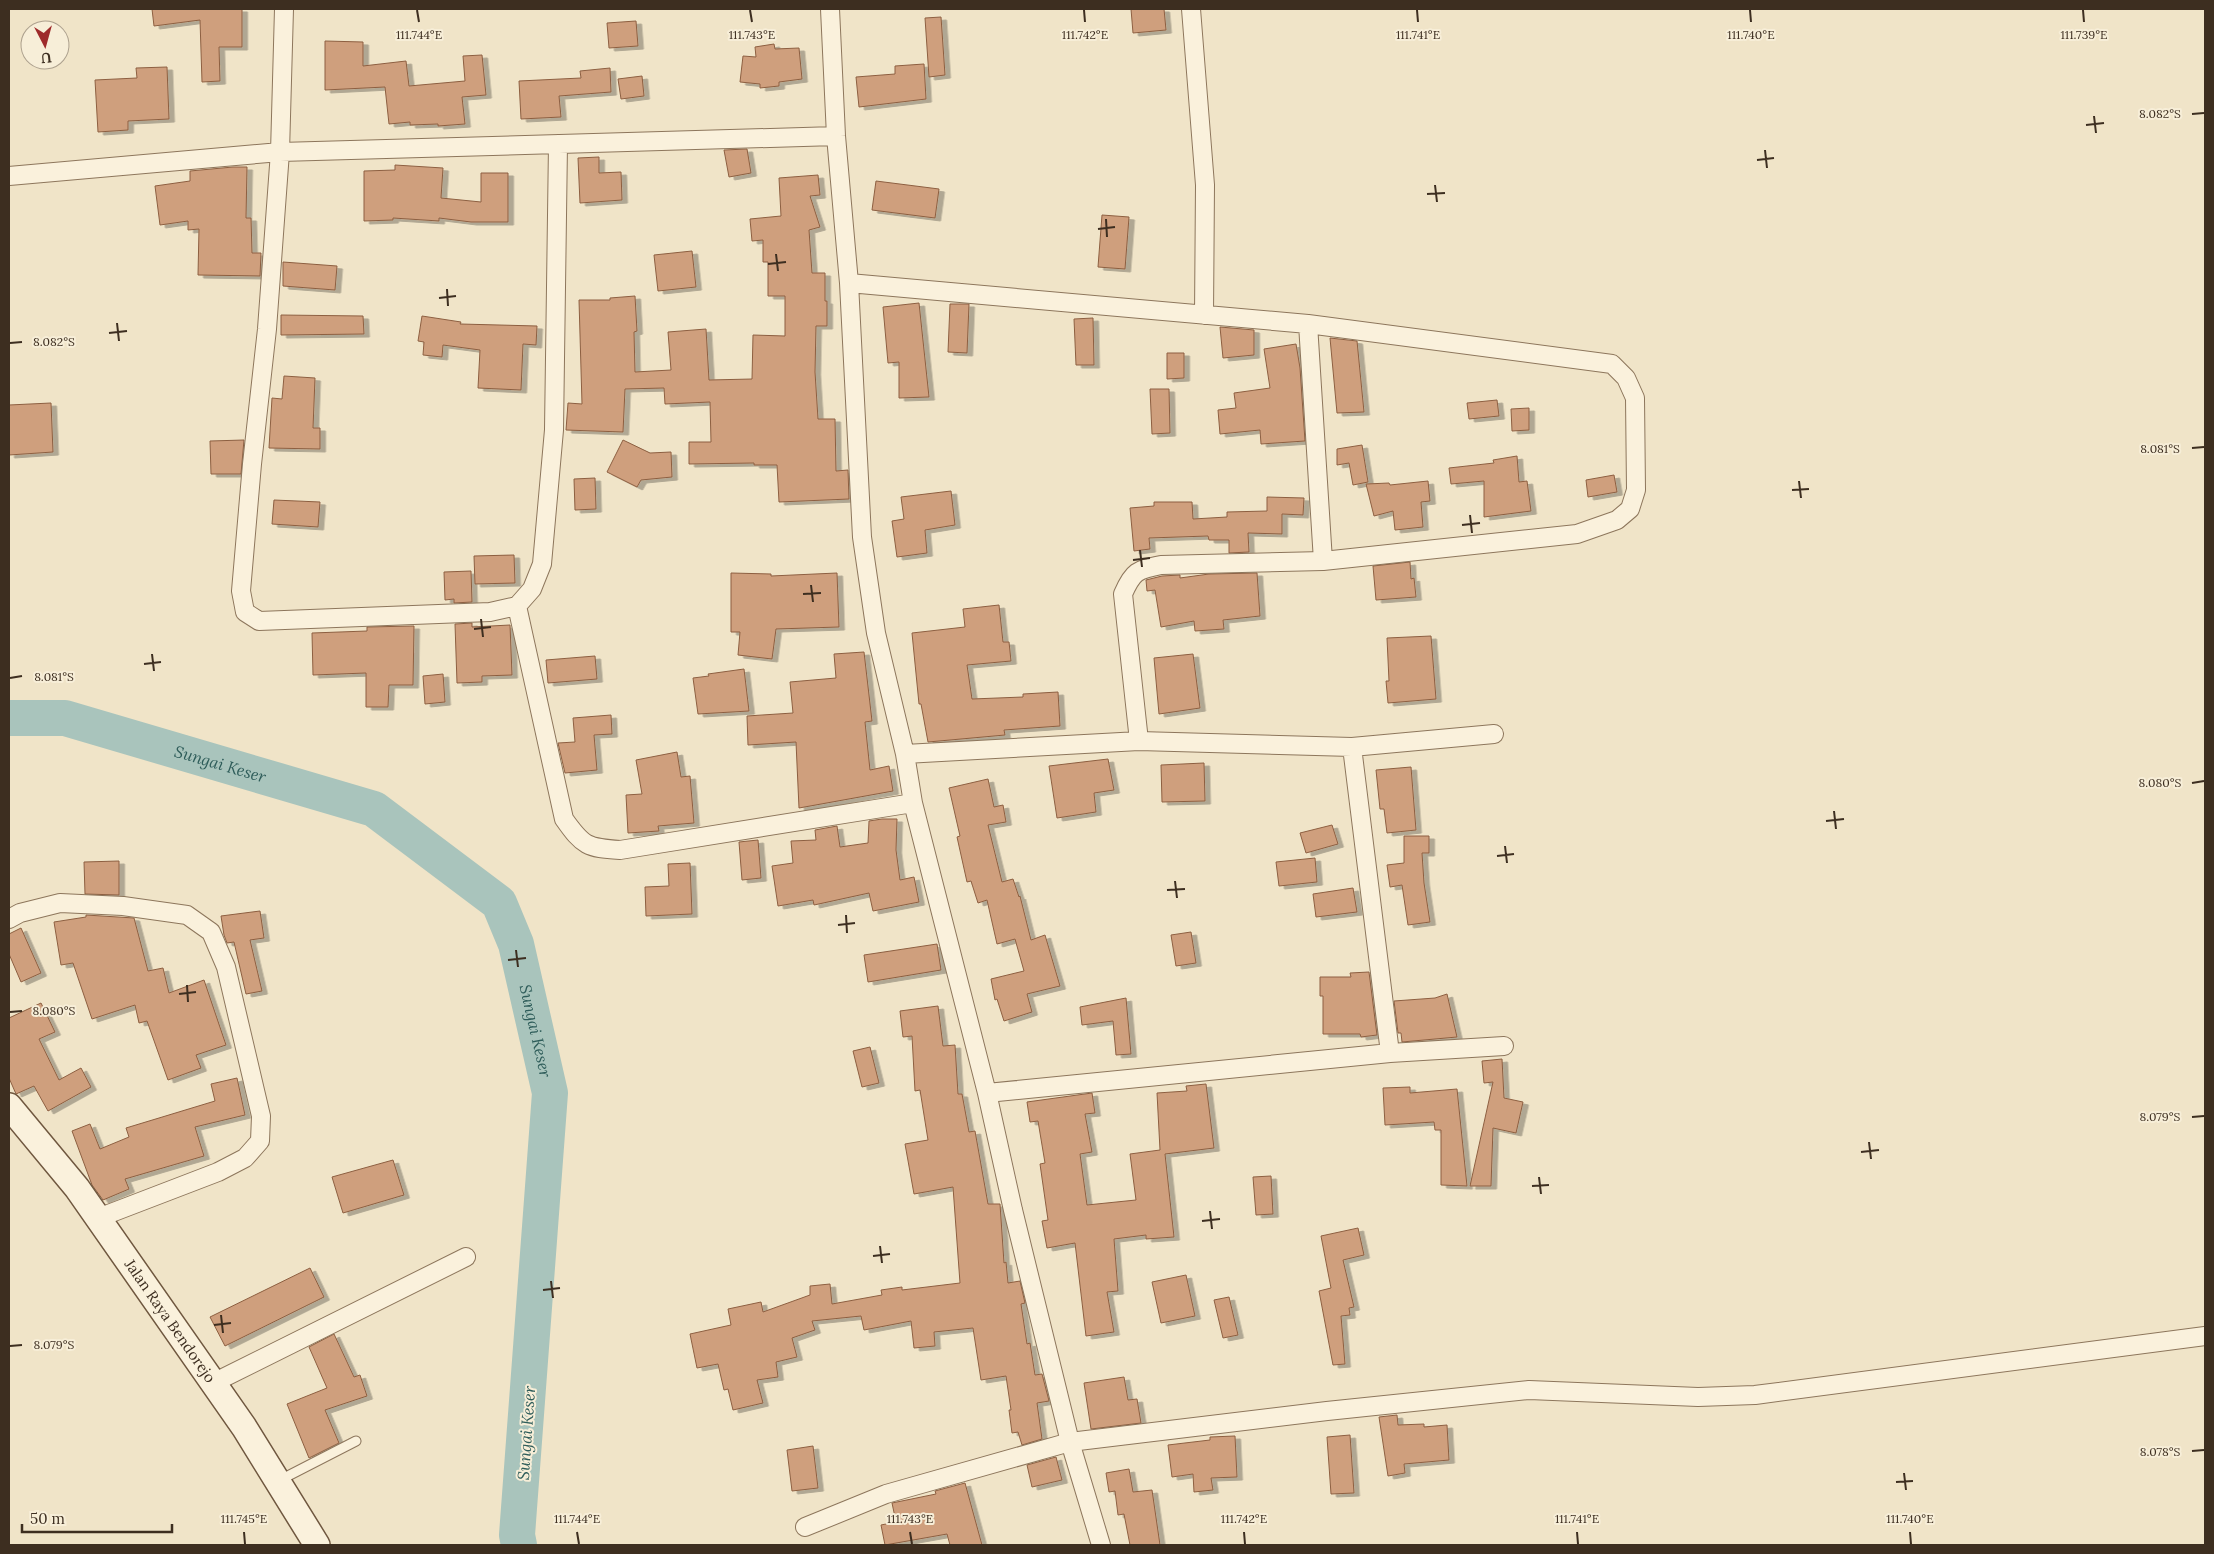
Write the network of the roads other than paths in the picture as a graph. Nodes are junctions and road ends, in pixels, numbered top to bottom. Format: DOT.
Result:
graph roads {
  1 [pos="284,9"];
  2 [pos="830,9"];
  3 [pos="1192,9"];
  4 [pos="836,136"];
  5 [pos="558,144"];
  6 [pos="280,152"];
  7 [pos="9,176"];
  8 [pos="848,283"];
  9 [pos="1204,314"];
  10 [pos="1308,324"];
  11 [pos="1323,561"];
  12 [pos="517,606"];
  13 [pos="1494,734"];
  14 [pos="1139,741"];
  15 [pos="1352,747"];
  16 [pos="905,754"];
  17 [pos="913,803"];
  18 [pos="9,919"];
  19 [pos="1504,1046"];
  20 [pos="1390,1053"];
  21 [pos="987,1092"];
  22 [pos="9,1106"];
  23 [pos="98,1218"];
  24 [pos="466,1257"];
  25 [pos="2205,1336"];
  26 [pos="213,1383"];
  27 [pos="356,1441"];
  28 [pos="1070,1442"];
  29 [pos="277,1481"];
  30 [pos="805,1528"];
  31 [pos="317,1545"];
  32 [pos="1101,1545"];
  1 -- 6 [label="street"];
  2 -- 4 [label="street"];
  3 -- 9 [label="street"];
  4 -- 5 [label="street"];
  4 -- 8 [label="street"];
  5 -- 6 [label="street"];
  5 -- 12 [label="street"];
  6 -- 7 [label="street"];
  6 -- 12 [label="street"];
  8 -- 9 [label="street"];
  8 -- 16 [label="street"];
  9 -- 10 [label="street"];
  10 -- 11 [label="street"];
  10 -- 11 [label="street"];
  11 -- 14 [label="street"];
  12 -- 17 [label="street"];
  13 -- 15 [label="street"];
  14 -- 15 [label="street"];
  14 -- 16 [label="street"];
  15 -- 20 [label="street"];
  16 -- 17 [label="street"];
  17 -- 21 [label="street"];
  18 -- 23 [label="street"];
  19 -- 20 [label="street"];
  20 -- 21 [label="street"];
  21 -- 28 [label="street"];
  22 -- 23 [label="main road, Jalan Raya Bendorejo"];
  23 -- 26 [label="main road, Jalan Raya Bendorejo"];
  24 -- 26 [label="street"];
  25 -- 28 [label="street"];
  26 -- 29 [label="main road, Jalan Raya Bendorejo"];
  27 -- 29 [label="lane"];
  28 -- 30 [label="street"];
  28 -- 32 [label="street"];
  29 -- 31 [label="main road, Jalan Raya Bendorejo"];
}
